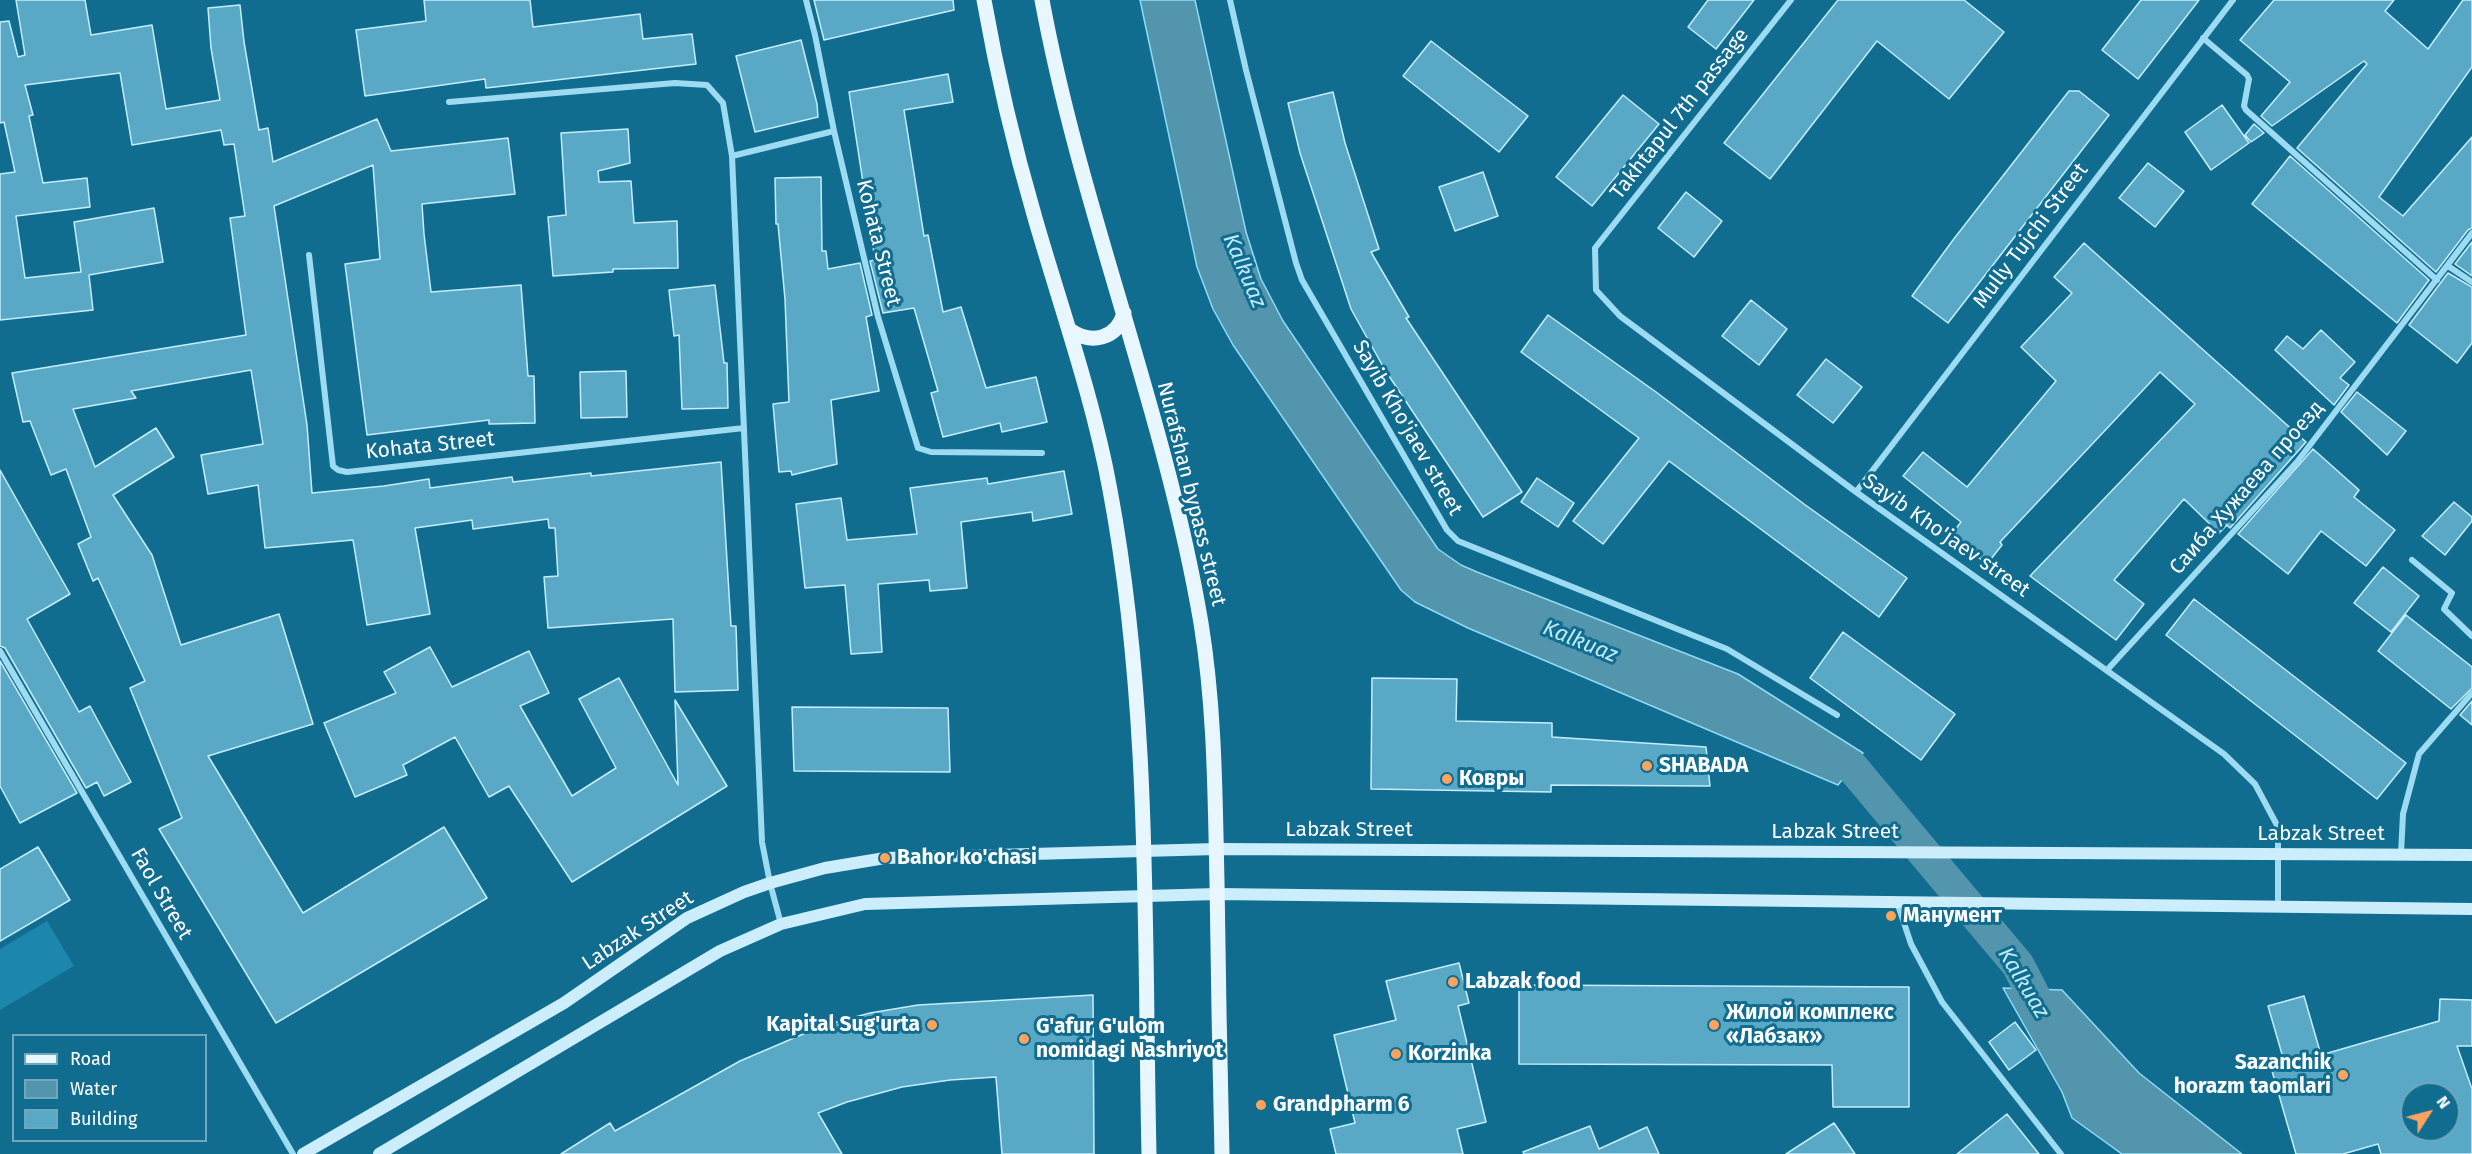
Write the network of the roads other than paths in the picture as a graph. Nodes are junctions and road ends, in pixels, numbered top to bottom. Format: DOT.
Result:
graph roads {
  1 [pos="806,0"];
  2 [pos="984,0"];
  3 [pos="1042,0"];
  4 [pos="1230,0"];
  5 [pos="1780,0"];
  6 [pos="2233,0"];
  7 [pos="1789,3"];
  8 [pos="2203,38"];
  9 [pos="449,102"];
  10 [pos="834,131"];
  11 [pos="732,156"];
  12 [pos="2472,233"];
  13 [pos="1595,248"];
  14 [pos="309,255"];
  15 [pos="2448,266"];
  16 [pos="2438,280"];
  17 [pos="2472,282"];
  18 [pos="1124,313"];
  19 [pos="1070,330"];
  20 [pos="744,428"];
  21 [pos="1042,453"];
  22 [pos="1856,492"];
  23 [pos="2412,560"];
  24 [pos="2472,636"];
  25 [pos="0,651"];
  26 [pos="2108,669"];
  27 [pos="2472,693"];
  28 [pos="1837,715"];
  29 [pos="1216,849"];
  30 [pos="1143,850"];
  31 [pos="2278,853"];
  32 [pos="2401,854"];
  33 [pos="2472,855"];
  34 [pos="770,882"];
  35 [pos="1217,894"];
  36 [pos="1144,896"];
  37 [pos="1896,901"];
  38 [pos="2278,905"];
  39 [pos="2472,909"];
  40 [pos="781,924"];
  41 [pos="293,1154"];
  42 [pos="303,1154"];
  43 [pos="379,1154"];
  44 [pos="1149,1154"];
  45 [pos="1222,1154"];
  46 [pos="2061,1154"];
  1 -- 10 [label="street, Kohata Street"];
  2 -- 19 [label="main road"];
  3 -- 18 [label="main road, Nurafshan bypass street"];
  4 -- 28 [label="street, Sayib Kho'jaev street"];
  5 -- 7 [label="street"];
  6 -- 8 [label="street, Mully Tujchi Street"];
  7 -- 13 [label="street, Takhtapul 7th passage"];
  8 -- 16 [label="street"];
  8 -- 22 [label="street, Mully Tujchi Street"];
  9 -- 11 [label="street"];
  10 -- 11 [label="street"];
  10 -- 21 [label="street, Kohata Street"];
  11 -- 20 [label="street"];
  12 -- 15 [label="street, Саиба Хужаева проезд"];
  13 -- 22 [label="street, Sayib Kho'jaev street"];
  14 -- 20 [label="street, Kohata Street"];
  15 -- 16 [label="street, Саиба Хужаева проезд"];
  15 -- 17 [label="street"];
  16 -- 26 [label="street, Саиба Хужаева проезд"];
  18 -- 19 [label="main road"];
  18 -- 29 [label="main road, Nurafshan bypass street"];
  19 -- 30 [label="main road"];
  20 -- 34 [label="street"];
  22 -- 26 [label="street, Sayib Kho'jaev street"];
  23 -- 24 [label="street"];
  25 -- 41 [label="street, Faol Street"];
  26 -- 31 [label="street, Sayib Kho'jaev street"];
  27 -- 32 [label="street"];
  29 -- 30 [label="main road, Labzak Street"];
  29 -- 31 [label="main road, Labzak Street"];
  29 -- 35 [label="main road, Nurafshan bypass street"];
  30 -- 34 [label="main road, Labzak Street"];
  30 -- 36 [label="main road"];
  31 -- 32 [label="main road, Labzak Street"];
  31 -- 38 [label="street, Sayib Kho'jaev street"];
  32 -- 33 [label="main road, Labzak Street"];
  34 -- 40 [label="street"];
  34 -- 42 [label="main road, Labzak Street"];
  35 -- 36 [label="main road"];
  35 -- 37 [label="main road"];
  35 -- 45 [label="main road, Nurafshan bypass street"];
  36 -- 40 [label="main road"];
  36 -- 44 [label="main road"];
  37 -- 38 [label="main road"];
  37 -- 46 [label="street"];
  38 -- 39 [label="main road"];
  40 -- 43 [label="main road"];
}
